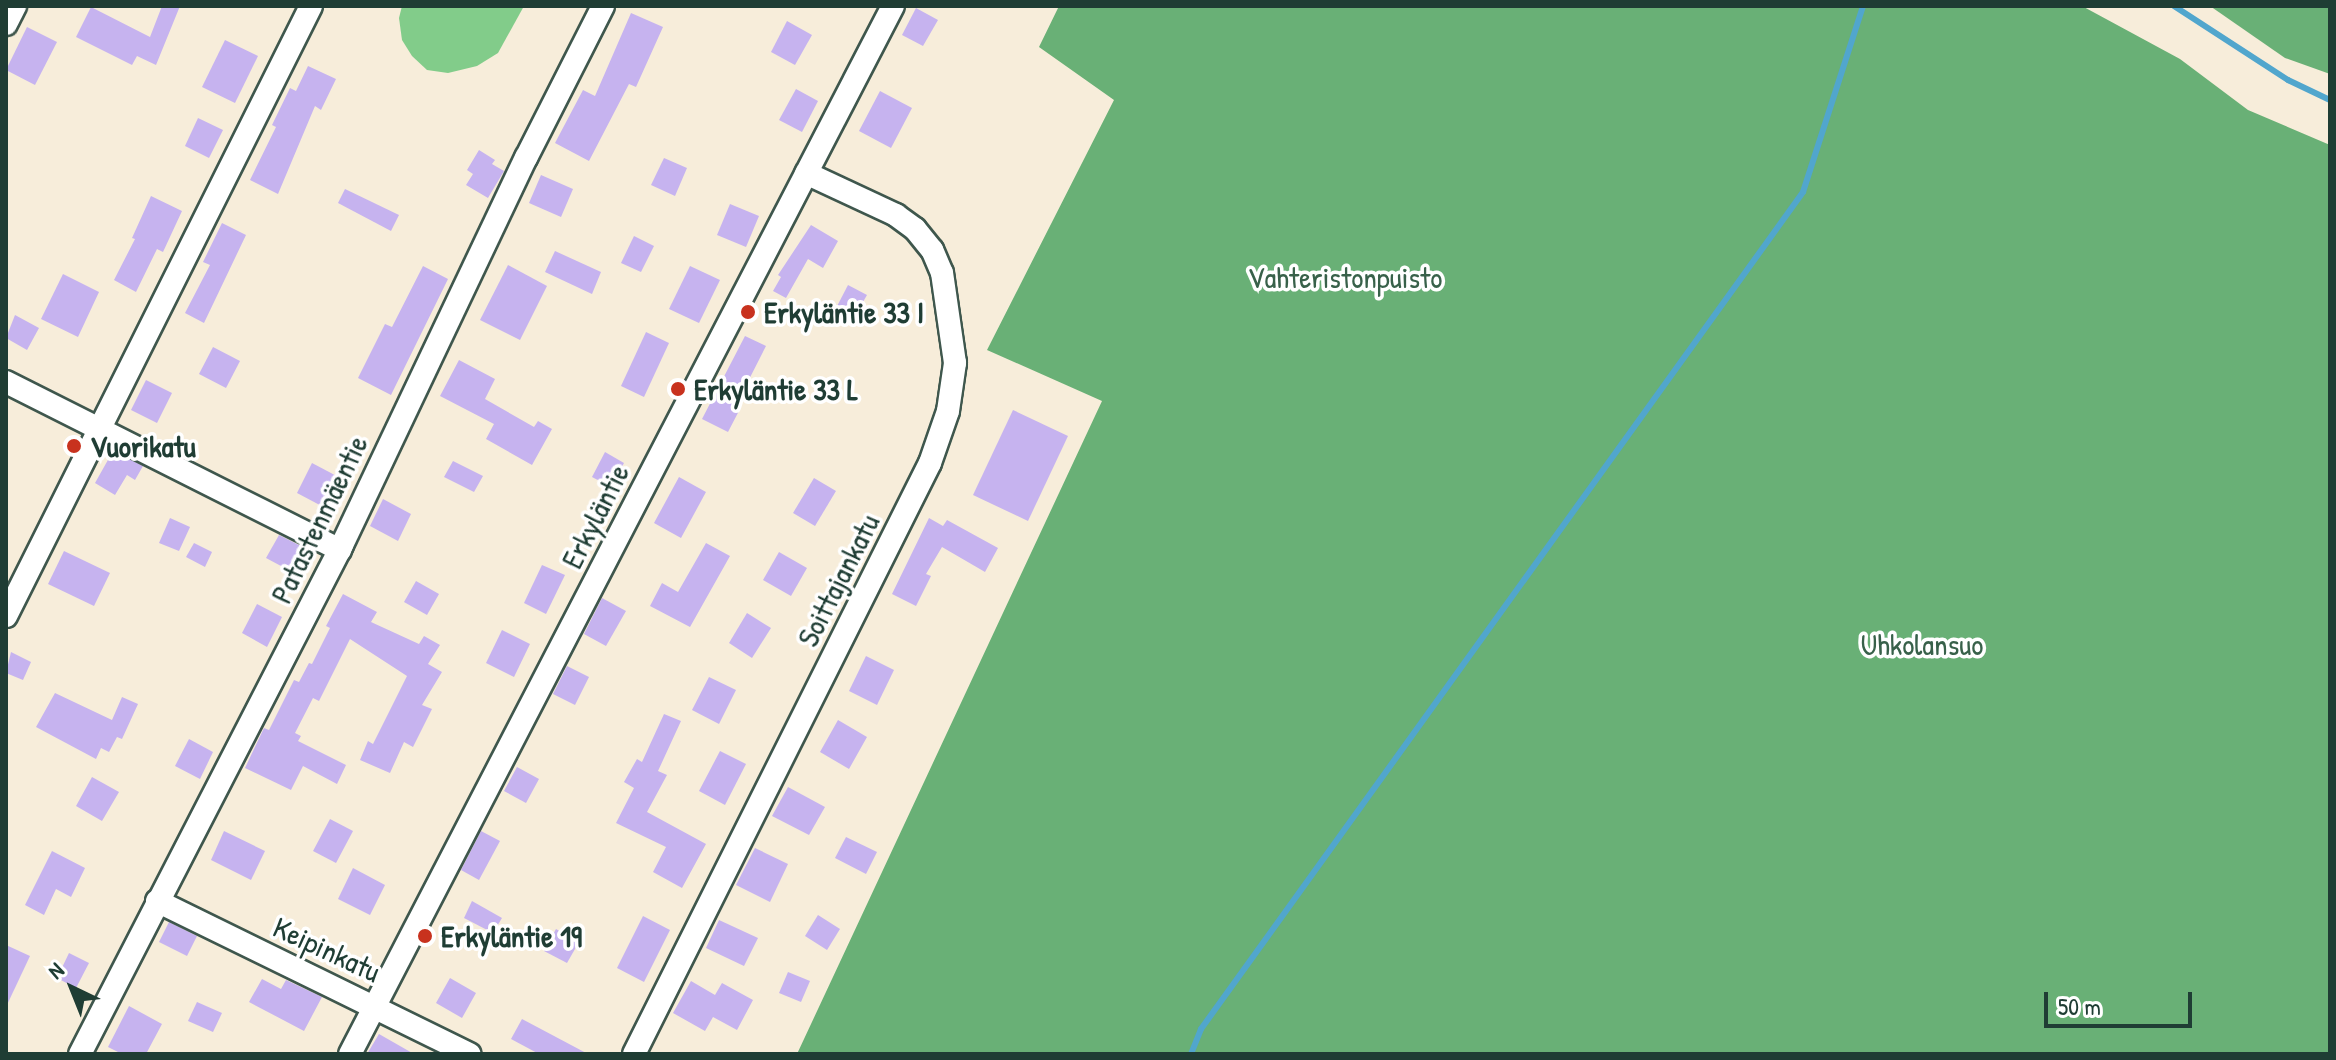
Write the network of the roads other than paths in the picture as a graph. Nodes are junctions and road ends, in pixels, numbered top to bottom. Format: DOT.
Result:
graph roads {
  1 [pos="15,6"];
  2 [pos="311,6"];
  3 [pos="603,6"];
  4 [pos="893,6"];
  5 [pos="6,24"];
  6 [pos="806,173"];
  7 [pos="6,382"];
  8 [pos="101,428"];
  9 [pos="340,550"];
  10 [pos="6,616"];
  11 [pos="157,901"];
  12 [pos="375,1005"];
  13 [pos="80,1054"];
  14 [pos="350,1054"];
  15 [pos="470,1054"];
  16 [pos="634,1054"];
  1 -- 5 [label="street"];
  2 -- 8 [label="street"];
  3 -- 9 [label="street, Patastenmäentie"];
  4 -- 6 [label="street, Erkyläntie"];
  6 -- 12 [label="street, Erkyläntie"];
  6 -- 16 [label="street, Soittajankatu"];
  7 -- 8 [label="street"];
  8 -- 9 [label="street"];
  8 -- 10 [label="street"];
  9 -- 11 [label="street, Patastenmäentie"];
  11 -- 12 [label="street, Keipinkatu"];
  11 -- 13 [label="street, Patastenmäentie"];
  12 -- 14 [label="street, Erkyläntie"];
  12 -- 15 [label="street, Keipinkatu"];
}
